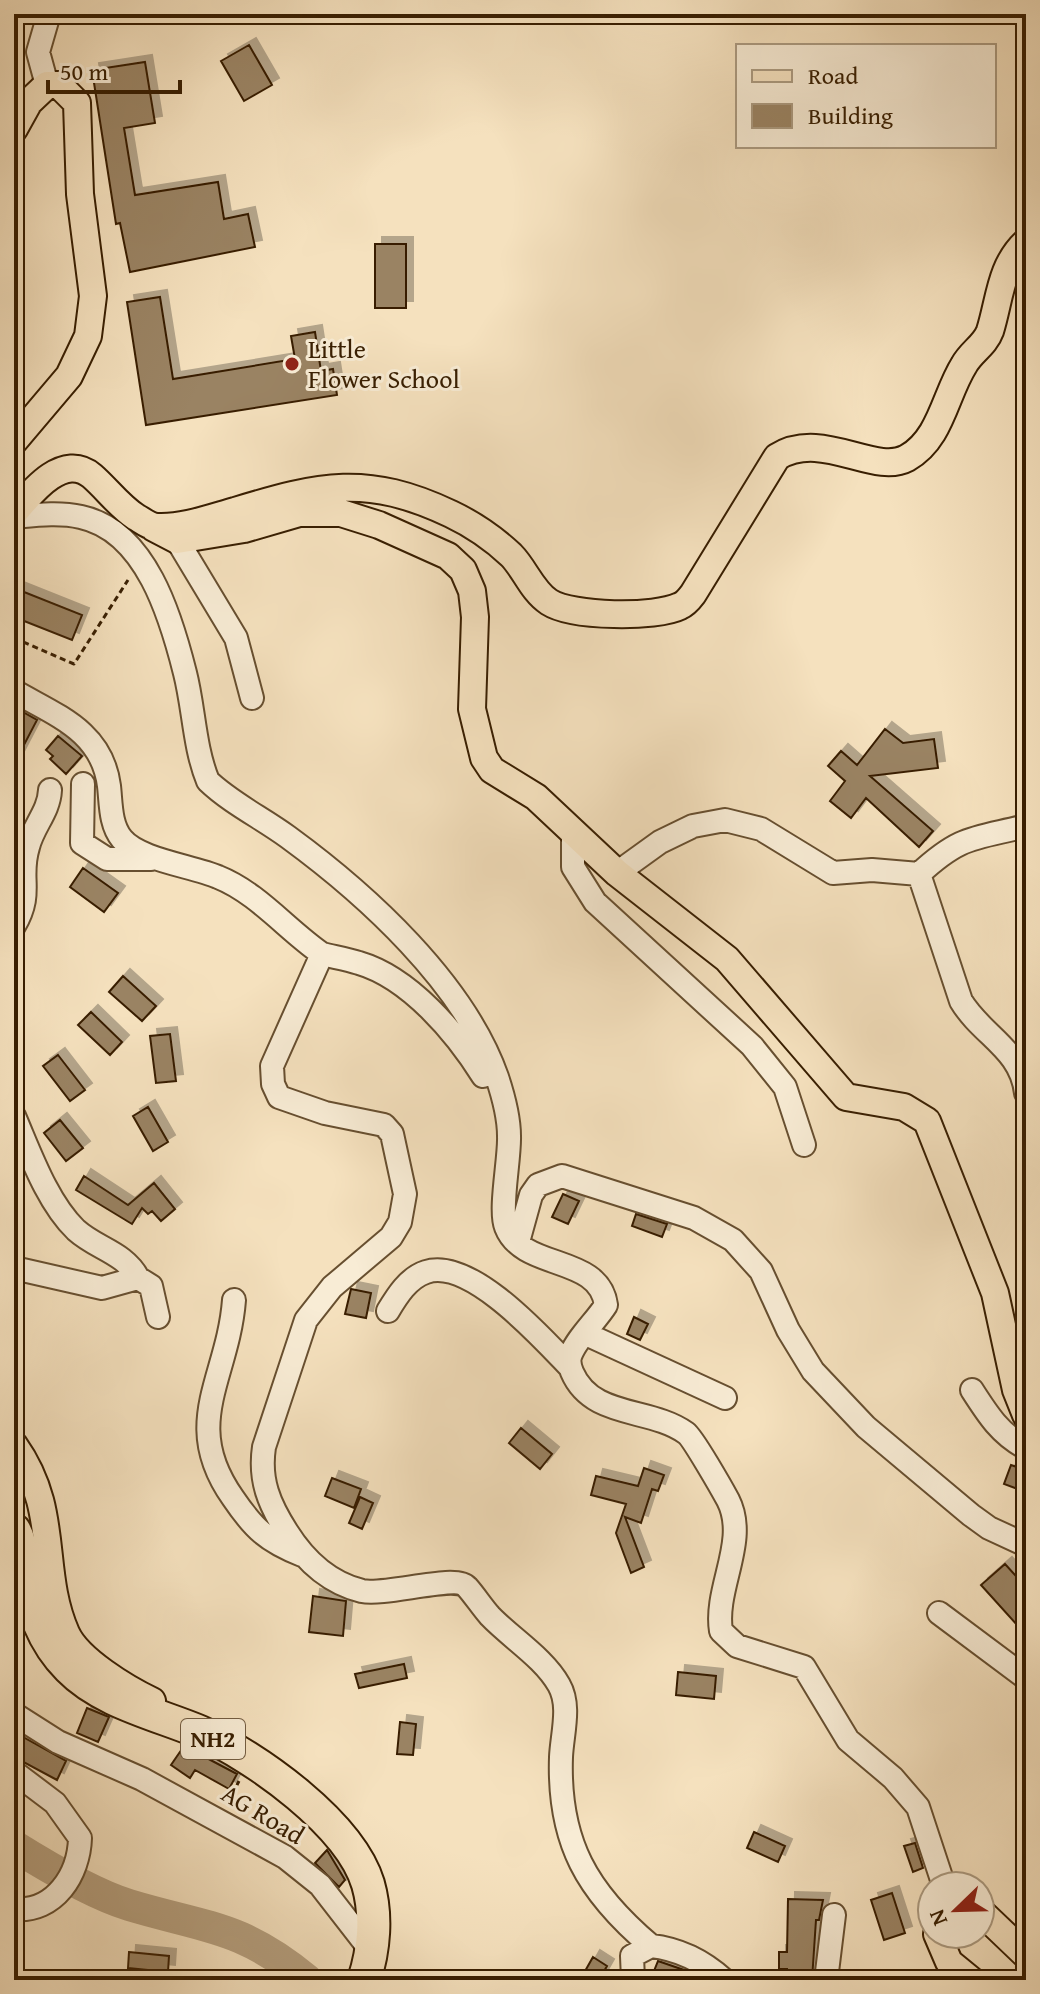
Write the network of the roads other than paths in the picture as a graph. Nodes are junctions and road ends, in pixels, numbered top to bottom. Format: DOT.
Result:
graph roads {
  1 [pos="49,14"];
  2 [pos="47,85"];
  3 [pos="14,129"];
  4 [pos="1026,242"];
  5 [pos="14,441"];
  6 [pos="14,515"];
  7 [pos="166,534"];
  8 [pos="14,691"];
  9 [pos="252,698"];
  10 [pos="83,784"];
  11 [pos="50,790"];
  12 [pos="1026,826"];
  13 [pos="573,833"];
  14 [pos="164,859"];
  15 [pos="617,873"];
  16 [pos="919,874"];
  17 [pos="14,926"];
  18 [pos="322,954"];
  19 [pos="1026,1093"];
  20 [pos="505,1111"];
  21 [pos="14,1116"];
  22 [pos="804,1145"];
  23 [pos="518,1242"];
  24 [pos="14,1268"];
  25 [pos="138,1278"];
  26 [pos="234,1300"];
  27 [pos="388,1311"];
  28 [pos="158,1317"];
  29 [pos="586,1334"];
  30 [pos="570,1367"];
  31 [pos="972,1390"];
  32 [pos="725,1398"];
  33 [pos="1026,1415"];
  34 [pos="14,1445"];
  35 [pos="1026,1448"];
  36 [pos="14,1530"];
  37 [pos="1026,1545"];
  38 [pos="306,1557"];
  39 [pos="939,1613"];
  40 [pos="1026,1678"];
  41 [pos="14,1714"];
  42 [pos="246,1757"];
  43 [pos="14,1772"];
  44 [pos="939,1870"];
  45 [pos="14,1909"];
  46 [pos="834,1915"];
  47 [pos="996,1926"];
  48 [pos="651,1946"];
  49 [pos="944,1950"];
  50 [pos="1026,1955"];
  51 [pos="369,1972"];
  52 [pos="633,1980"];
  53 [pos="724,1980"];
  54 [pos="826,1980"];
  55 [pos="971,1980"];
  1 -- 2 [label="street"];
  2 -- 3 [label="main road"];
  2 -- 5 [label="main road"];
  4 -- 7 [label="main road"];
  6 -- 7 [label="main road"];
  6 -- 20 [label="street"];
  7 -- 9 [label="street"];
  7 -- 13 [label="main road"];
  8 -- 14 [label="street"];
  10 -- 14 [label="street"];
  11 -- 17 [label="street"];
  12 -- 16 [label="street"];
  13 -- 15 [label="main road"];
  13 -- 22 [label="street"];
  14 -- 18 [label="street"];
  15 -- 16 [label="street"];
  15 -- 33 [label="main road"];
  16 -- 19 [label="street"];
  18 -- 20 [label="street"];
  18 -- 38 [label="street"];
  20 -- 23 [label="street"];
  21 -- 25 [label="street"];
  23 -- 29 [label="street"];
  23 -- 37 [label="street"];
  24 -- 25 [label="street"];
  25 -- 28 [label="street"];
  26 -- 38 [label="street"];
  27 -- 30 [label="street"];
  29 -- 30 [label="street"];
  29 -- 32 [label="street"];
  30 -- 44 [label="street"];
  31 -- 35 [label="street"];
  34 -- 42 [label="main road"];
  36 -- 42 [label="highway, NH2"];
  38 -- 48 [label="street"];
  39 -- 40 [label="street"];
  41 -- 51 [label="street, AG Road"];
  42 -- 51 [label="highway, NH2"];
  43 -- 45 [label="street"];
  46 -- 54 [label="street"];
  47 -- 50 [label="main road"];
  48 -- 52 [label="street"];
  48 -- 53 [label="street"];
  49 -- 55 [label="main road"];
}
